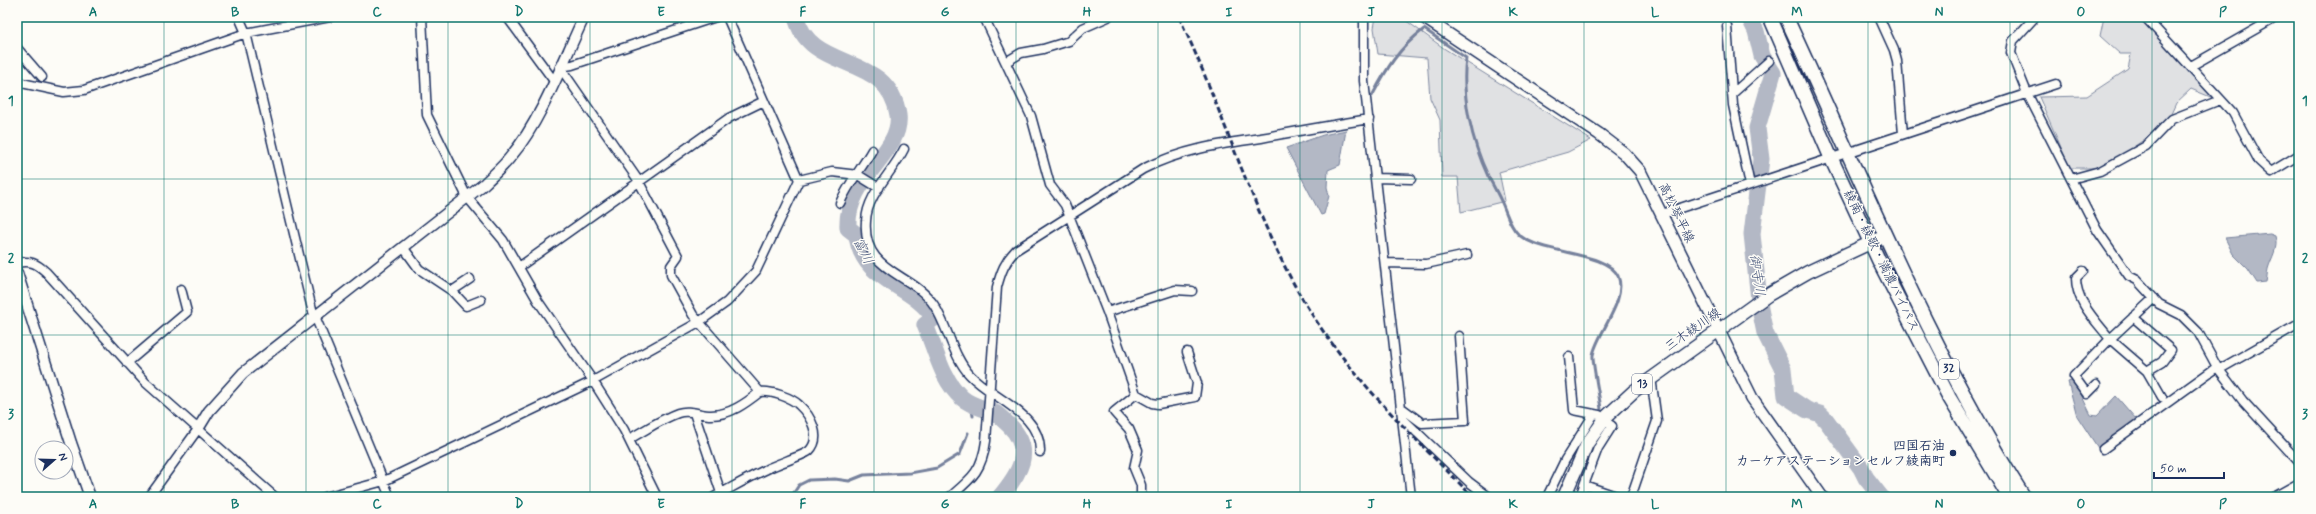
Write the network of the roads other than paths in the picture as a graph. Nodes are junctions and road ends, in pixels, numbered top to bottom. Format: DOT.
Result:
graph roads {
  1 [pos="240,17"];
  2 [pos="330,17"];
  3 [pos="422,17"];
  4 [pos="507,17"];
  5 [pos="584,17"];
  6 [pos="716,17"];
  7 [pos="727,17"];
  8 [pos="984,17"];
  9 [pos="1108,17"];
  10 [pos="1364,17"];
  11 [pos="1879,17"];
  12 [pos="2035,17"];
  13 [pos="2145,17"];
  14 [pos="2277,17"];
  15 [pos="1789,18"];
  16 [pos="1428,19"];
  17 [pos="1772,21"];
  18 [pos="1727,26"];
  19 [pos="246,33"];
  20 [pos="17,48"];
  21 [pos="1006,62"];
  22 [pos="1767,63"];
  23 [pos="2191,66"];
  24 [pos="560,67"];
  25 [pos="42,77"];
  26 [pos="554,81"];
  27 [pos="17,82"];
  28 [pos="2056,84"];
  29 [pos="2027,93"];
  30 [pos="1732,94"];
  31 [pos="2220,100"];
  32 [pos="764,101"];
  33 [pos="1369,119"];
  34 [pos="1903,134"];
  35 [pos="904,149"];
  36 [pos="872,150"];
  37 [pos="1846,152"];
  38 [pos="2299,155"];
  39 [pos="1831,158"];
  40 [pos="859,175"];
  41 [pos="1376,178"];
  42 [pos="1411,179"];
  43 [pos="2072,179"];
  44 [pos="638,180"];
  45 [pos="798,180"];
  46 [pos="1752,184"];
  47 [pos="878,187"];
  48 [pos="467,197"];
  49 [pos="840,203"];
  50 [pos="1662,214"];
  51 [pos="1070,217"];
  52 [pos="1885,236"];
  53 [pos="1871,243"];
  54 [pos="403,247"];
  55 [pos="1468,255"];
  56 [pos="17,263"];
  57 [pos="1385,263"];
  58 [pos="519,267"];
  59 [pos="2083,271"];
  60 [pos="17,273"];
  61 [pos="470,279"];
  62 [pos="182,289"];
  63 [pos="452,291"];
  64 [pos="1192,291"];
  65 [pos="2154,298"];
  66 [pos="480,300"];
  67 [pos="1107,312"];
  68 [pos="316,316"];
  69 [pos="2133,317"];
  70 [pos="699,322"];
  71 [pos="2299,324"];
  72 [pos="1718,329"];
  73 [pos="1459,336"];
  74 [pos="2110,339"];
  75 [pos="1187,352"];
  76 [pos="1569,357"];
  77 [pos="128,362"];
  78 [pos="2218,368"];
  79 [pos="2147,371"];
  80 [pos="1651,377"];
  81 [pos="593,381"];
  82 [pos="2096,385"];
  83 [pos="760,392"];
  84 [pos="989,392"];
  85 [pos="1136,394"];
  86 [pos="2162,397"];
  87 [pos="1403,409"];
  88 [pos="694,412"];
  89 [pos="1602,417"];
  90 [pos="1404,420"];
  91 [pos="198,429"];
  92 [pos="629,439"];
  93 [pos="2102,449"];
  94 [pos="1040,452"];
  95 [pos="2299,462"];
  96 [pos="384,482"];
  97 [pos="2299,483"];
  98 [pos="1584,485"];
  99 [pos="717,495"];
  100 [pos="90,497"];
  101 [pos="149,497"];
  102 [pos="275,497"];
  103 [pos="325,497"];
  104 [pos="390,497"];
  105 [pos="657,497"];
  106 [pos="950,497"];
  107 [pos="1140,497"];
  108 [pos="1411,497"];
  109 [pos="1489,497"];
  110 [pos="1547,497"];
  111 [pos="1564,497"];
  112 [pos="1580,497"];
  113 [pos="1620,497"];
  114 [pos="1631,497"];
  115 [pos="1822,497"];
  116 [pos="2009,497"];
  117 [pos="2024,497"];
  118 [pos="2274,497"];
  1 -- 19 [label="street"];
  2 -- 19 [label="street"];
  3 -- 48 [label="street"];
  4 -- 26 [label="street"];
  5 -- 24 [label="street"];
  6 -- 24 [label="street"];
  7 -- 32 [label="street"];
  8 -- 21 [label="street"];
  9 -- 21 [label="street"];
  10 -- 33 [label="street"];
  11 -- 34 [label="street"];
  12 -- 29 [label="street"];
  13 -- 23 [label="street"];
  14 -- 23 [label="street"];
  15 -- 17 [label="street"];
  15 -- 37 [label="highway, 綾南・綾歌・満濃バイパス / 32"];
  16 -- 50 [label="main road, 高松琴平線"];
  17 -- 39 [label="highway, 綾南・綾歌・満濃バイパス / 32"];
  18 -- 30 [label="street"];
  19 -- 27 [label="street"];
  19 -- 68 [label="street"];
  20 -- 25 [label="street"];
  21 -- 51 [label="street"];
  22 -- 30 [label="street"];
  23 -- 31 [label="street"];
  24 -- 26 [label="street"];
  24 -- 44 [label="street"];
  26 -- 48 [label="street"];
  28 -- 29 [label="street"];
  29 -- 34 [label="street"];
  29 -- 43 [label="street"];
  30 -- 46 [label="street"];
  31 -- 38 [label="street"];
  31 -- 43 [label="street"];
  32 -- 44 [label="street"];
  32 -- 45 [label="street"];
  33 -- 41 [label="street"];
  33 -- 51 [label="street"];
  34 -- 37 [label="street"];
  35 -- 47 [label="street"];
  36 -- 40 [label="street"];
  37 -- 39 [label="street"];
  37 -- 52 [label="highway, 綾南・綾歌・満濃バイパス / 32"];
  39 -- 46 [label="street"];
  39 -- 53 [label="highway, 綾南・綾歌・満濃バイパス / 32"];
  40 -- 45 [label="street"];
  40 -- 47 [label="street"];
  40 -- 49 [label="street"];
  41 -- 42 [label="street"];
  41 -- 57 [label="street"];
  43 -- 65 [label="street"];
  44 -- 58 [label="street"];
  44 -- 70 [label="street"];
  45 -- 70 [label="street"];
  46 -- 50 [label="street"];
  47 -- 84 [label="street"];
  48 -- 54 [label="street"];
  48 -- 58 [label="street"];
  50 -- 72 [label="main road, 高松琴平線"];
  51 -- 67 [label="street"];
  51 -- 84 [label="street"];
  52 -- 53 [label="main road, 三木綾川線 / 13"];
  52 -- 117 [label="highway, 綾南・綾歌・満濃バイパス / 32"];
  53 -- 72 [label="main road, 三木綾川線 / 13"];
  53 -- 116 [label="highway, 綾南・綾歌・満濃バイパス / 32"];
  54 -- 63 [label="street"];
  54 -- 68 [label="street"];
  55 -- 57 [label="street"];
  56 -- 77 [label="street"];
  57 -- 87 [label="street"];
  58 -- 81 [label="street"];
  59 -- 74 [label="street"];
  60 -- 100 [label="street"];
  61 -- 63 [label="street"];
  62 -- 77 [label="street"];
  63 -- 66 [label="street"];
  64 -- 67 [label="street"];
  65 -- 69 [label="street"];
  65 -- 78 [label="street"];
  67 -- 85 [label="street"];
  68 -- 91 [label="street"];
  68 -- 96 [label="street"];
  69 -- 74 [label="street"];
  69 -- 79 [label="street"];
  70 -- 81 [label="street"];
  70 -- 83 [label="street"];
  71 -- 78 [label="street"];
  72 -- 80 [label="main road, 三木綾川線 / 13"];
  72 -- 115 [label="main road, 高松琴平線"];
  73 -- 87 [label="street"];
  74 -- 79 [label="street"];
  74 -- 82 [label="street"];
  75 -- 85 [label="street"];
  76 -- 89 [label="street"];
  77 -- 91 [label="street"];
  78 -- 93 [label="street"];
  78 -- 95 [label="street"];
  79 -- 86 [label="street"];
  80 -- 89 [label="main road, 三木綾川線 / 13"];
  80 -- 114 [label="street"];
  81 -- 92 [label="street"];
  81 -- 96 [label="street"];
  83 -- 88 [label="street"];
  83 -- 99 [label="street"];
  84 -- 94 [label="street"];
  84 -- 106 [label="street"];
  85 -- 107 [label="street"];
  87 -- 90 [label="street"];
  88 -- 92 [label="street"];
  88 -- 99 [label="street"];
  89 -- 98 [label="street"];
  89 -- 110 [label="street"];
  89 -- 111 [label="main road, 三木綾川線 / 13"];
  90 -- 108 [label="street"];
  90 -- 109 [label="street"];
  91 -- 101 [label="street"];
  91 -- 102 [label="street"];
  92 -- 105 [label="street"];
  96 -- 103 [label="street"];
  96 -- 104 [label="street"];
  97 -- 118 [label="street"];
  98 -- 112 [label="street"];
  98 -- 113 [label="street"];
}
